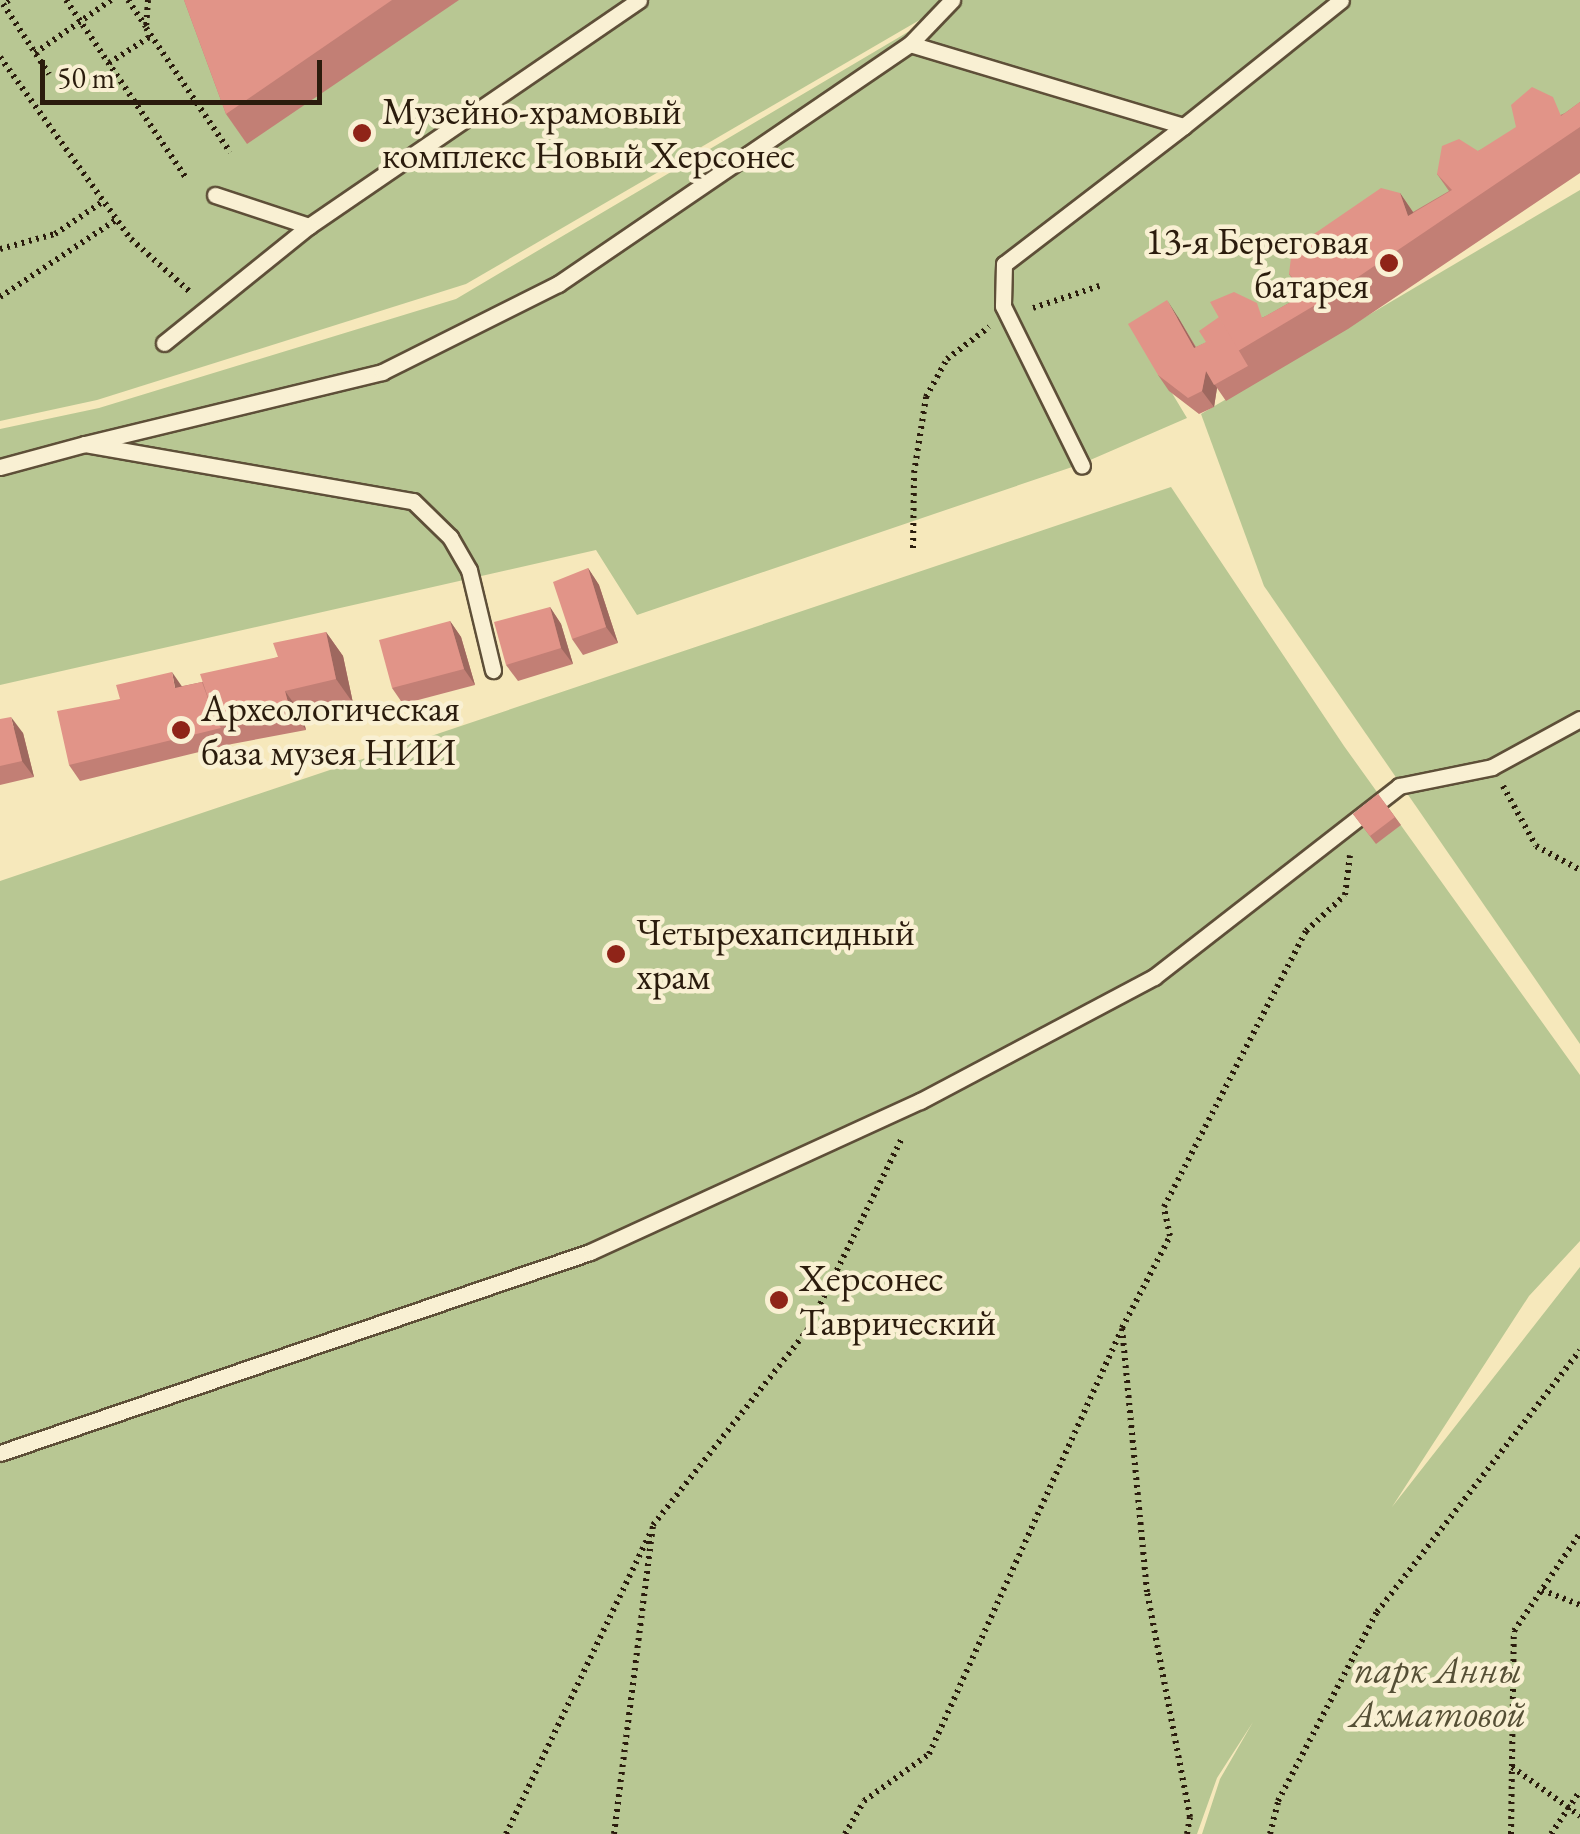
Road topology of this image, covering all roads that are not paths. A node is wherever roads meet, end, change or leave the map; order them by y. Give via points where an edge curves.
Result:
1 (639, 0) edge
2 (952, 0) edge
3 (1341, 0) edge
4 (910, 44) junction
5 (1184, 126) junction
6 (214, 195) dead end
7 (309, 226) junction
8 (164, 342) dead end
9 (85, 444) junction
10 (1082, 466) dead end
11 (0, 467) edge
12 (493, 670) dead end
13 (1580, 719) edge
14 (0, 1452) edge

1 - 7 lane
2 - 4 lane
3 - 5 lane
4 - 5 lane
4 - 9 lane via 558,284 382,372
5 - 10 lane via 1004,264 1003,306
6 - 7 lane
7 - 8 lane
9 - 11 lane
9 - 12 lane via 412,502 450,536 468,570
13 - 14 lane via 1492,767 1399,786 1154,977 920,1101 590,1252

